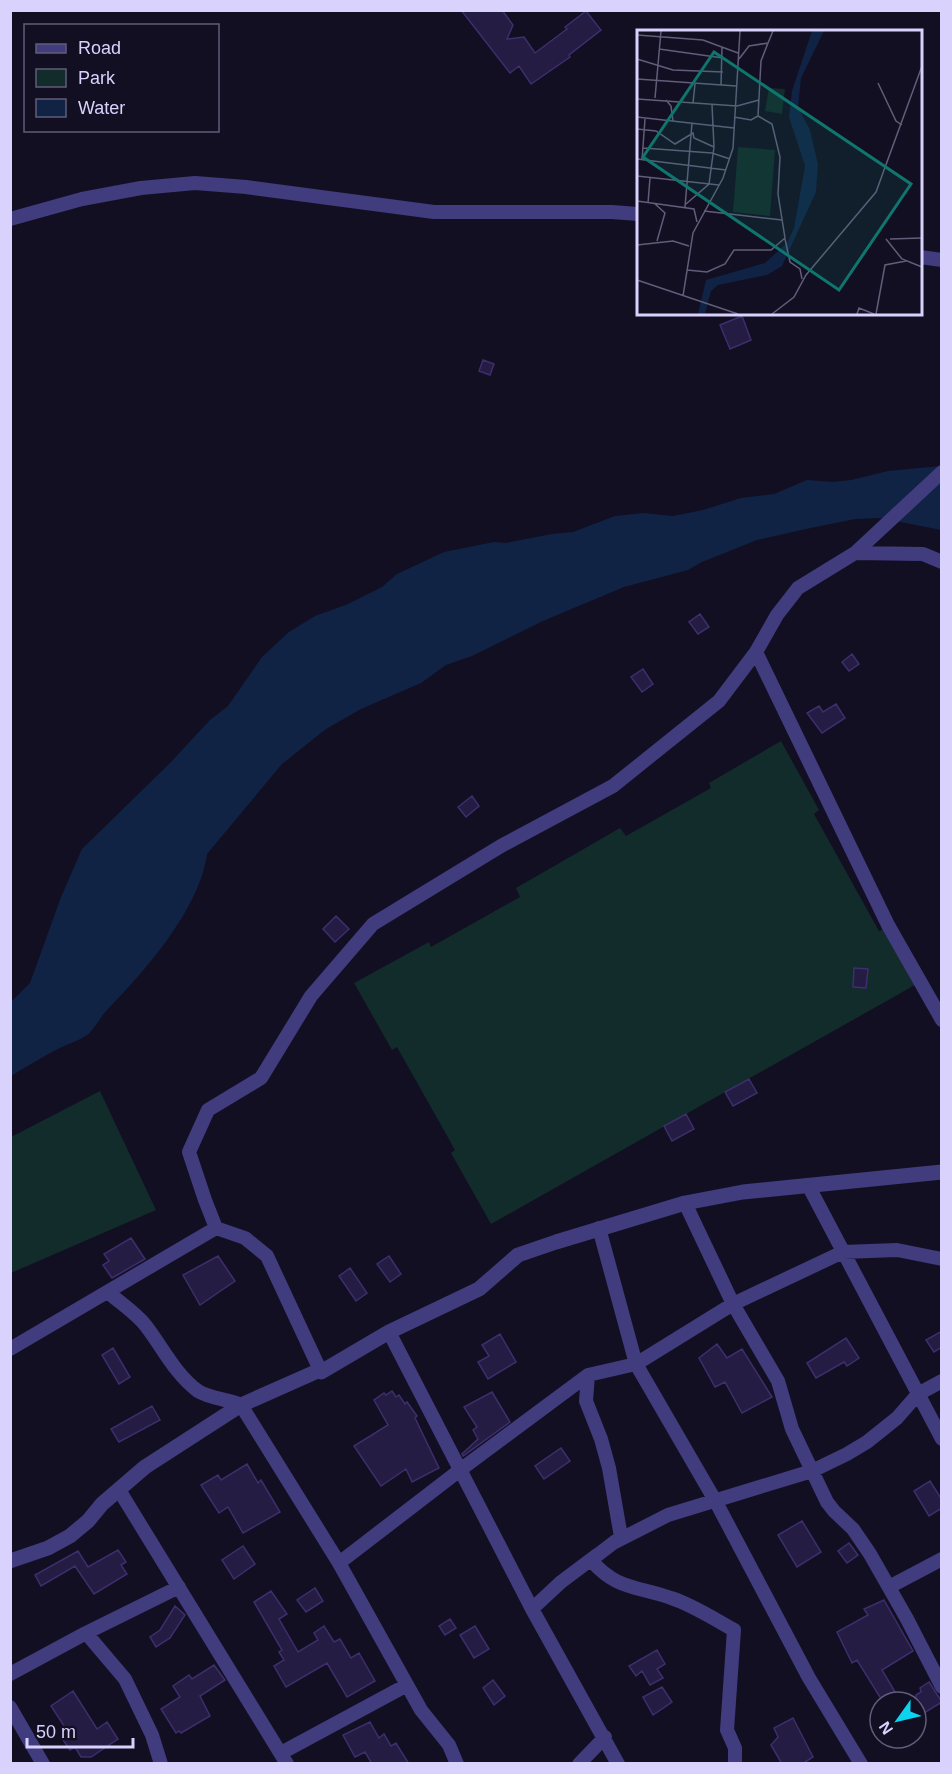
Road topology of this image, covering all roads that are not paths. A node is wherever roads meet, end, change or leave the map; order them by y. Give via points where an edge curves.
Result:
1 (637, 214) edge
2 (10, 219) edge
3 (922, 257) edge
4 (942, 260) edge
5 (942, 472) edge
6 (855, 553) junction
7 (942, 562) edge
8 (756, 652) junction
9 (942, 1020) edge
10 (942, 1172) edge
11 (807, 1185) junction
12 (685, 1203) junction
13 (216, 1228) junction
14 (599, 1228) junction
15 (843, 1252) junction
16 (942, 1259) edge
17 (108, 1292) junction
18 (733, 1304) junction
19 (389, 1332) junction
20 (10, 1349) edge
21 (636, 1364) junction
22 (321, 1372) junction
23 (588, 1375) junction
24 (942, 1381) edge
25 (918, 1394) junction
26 (242, 1405) junction
27 (942, 1439) edge
28 (460, 1470) junction
29 (812, 1471) junction
30 (119, 1490) junction
31 (716, 1502) junction
32 (621, 1537) junction
33 (942, 1558) edge
34 (10, 1561) edge
35 (339, 1563) junction
36 (179, 1587) junction
37 (889, 1587) junction
38 (532, 1609) junction
39 (86, 1633) junction
40 (10, 1674) edge
41 (407, 1685) junction
42 (942, 1687) edge
43 (10, 1707) edge
44 (604, 1737) junction
45 (284, 1758) edge
46 (43, 1764) edge
47 (161, 1764) edge
48 (457, 1764) edge
49 (579, 1764) edge
50 (618, 1764) edge
51 (735, 1764) edge
52 (861, 1764) edge

1 - 2 street via 434,212 195,183 82,199
3 - 4 street
5 - 6 street
6 - 7 street via 923,554
6 - 8 street via 798,588
8 - 9 street via 888,925
8 - 13 street via 719,701 613,786 501,846 373,924 311,996 261,1078 208,1110 189,1152
10 - 11 street
11 - 12 street
11 - 15 street
12 - 14 street
12 - 18 street
13 - 17 street
13 - 22 street via 245,1238 267,1256
14 - 19 street via 518,1255 479,1288
14 - 21 street
15 - 16 street via 897,1250
15 - 18 street
15 - 25 street
17 - 20 street
17 - 26 street via 145,1324 176,1369 199,1391
18 - 21 street
18 - 29 street via 777,1381 792,1429
19 - 22 street
19 - 28 street
21 - 23 street
21 - 31 street
22 - 26 street
23 - 28 street
23 - 32 street via 586,1401 609,1468
24 - 25 street
25 - 27 street
25 - 29 street via 897,1418 867,1442
26 - 30 street via 145,1467
26 - 35 street
28 - 35 street
28 - 38 street
29 - 31 street
29 - 37 street via 827,1502 856,1533
30 - 34 street via 69,1536
30 - 36 street
31 - 32 street via 668,1515
31 - 52 street via 809,1678
32 - 38 street
32 - 51 street via 591,1560 598,1569 620,1584 672,1598 734,1630 727,1730 735,1748
33 - 37 street
35 - 41 street
36 - 39 street
36 - 45 street
37 - 42 street
38 - 44 street
39 - 40 street
39 - 47 street via 125,1679 152,1735
41 - 45 street
41 - 48 street via 449,1745
43 - 46 street
44 - 49 street
44 - 50 street

